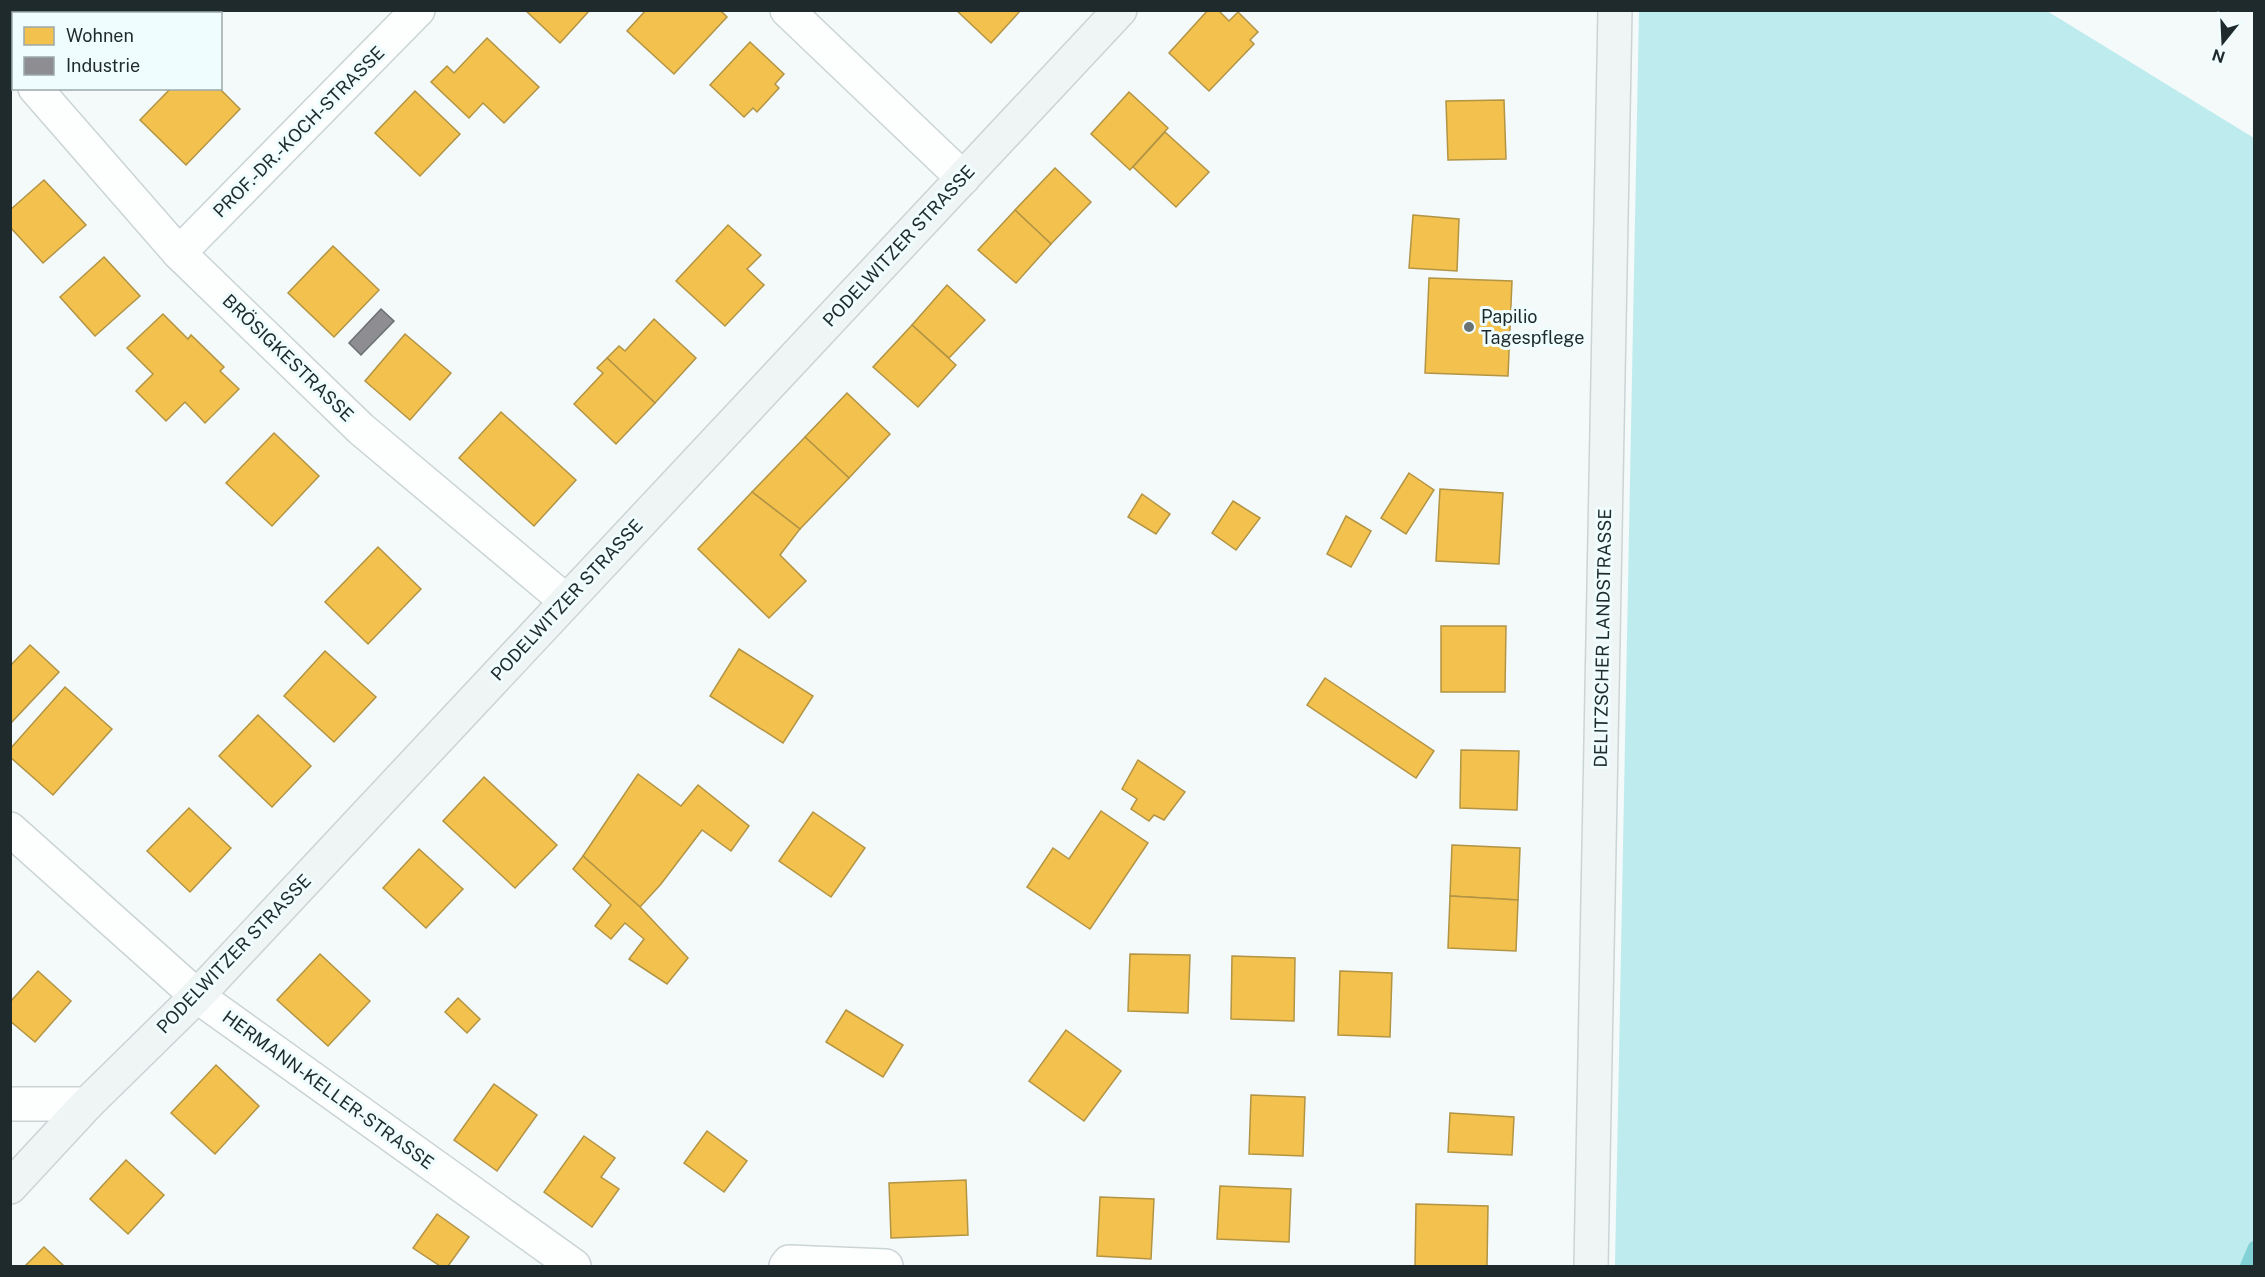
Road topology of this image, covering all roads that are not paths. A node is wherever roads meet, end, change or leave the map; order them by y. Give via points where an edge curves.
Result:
1 (418, 10) edge
2 (788, 10) edge
3 (1120, 10) edge
4 (1615, 10) edge
5 (37, 90) edge
6 (963, 178) junction
7 (179, 253) junction
8 (566, 601) junction
9 (10, 829) edge
10 (197, 996) junction
11 (10, 1104) edge
12 (87, 1104) junction
13 (10, 1187) edge
14 (574, 1266) edge
15 (786, 1266) edge
16 (886, 1266) edge
17 (1591, 1266) edge

1 - 7 street, PROF.-DR.-KOCH-STRASSE
2 - 6 street
3 - 6 street, PODELWITZER STRASSE
4 - 17 street, DELITZSCHER LANDSTRASSE
5 - 7 street, BRÖSIGKESTRASSE
6 - 8 street, PODELWITZER STRASSE
7 - 8 street, BRÖSIGKESTRASSE via 362,429
8 - 10 street, PODELWITZER STRASSE
9 - 10 street, HERMANN-KELLER-STRASSE
10 - 12 street, PODELWITZER STRASSE
10 - 14 street, HERMANN-KELLER-STRASSE
11 - 12 street
12 - 13 street, PODELWITZER STRASSE
15 - 16 street via 789,1262

